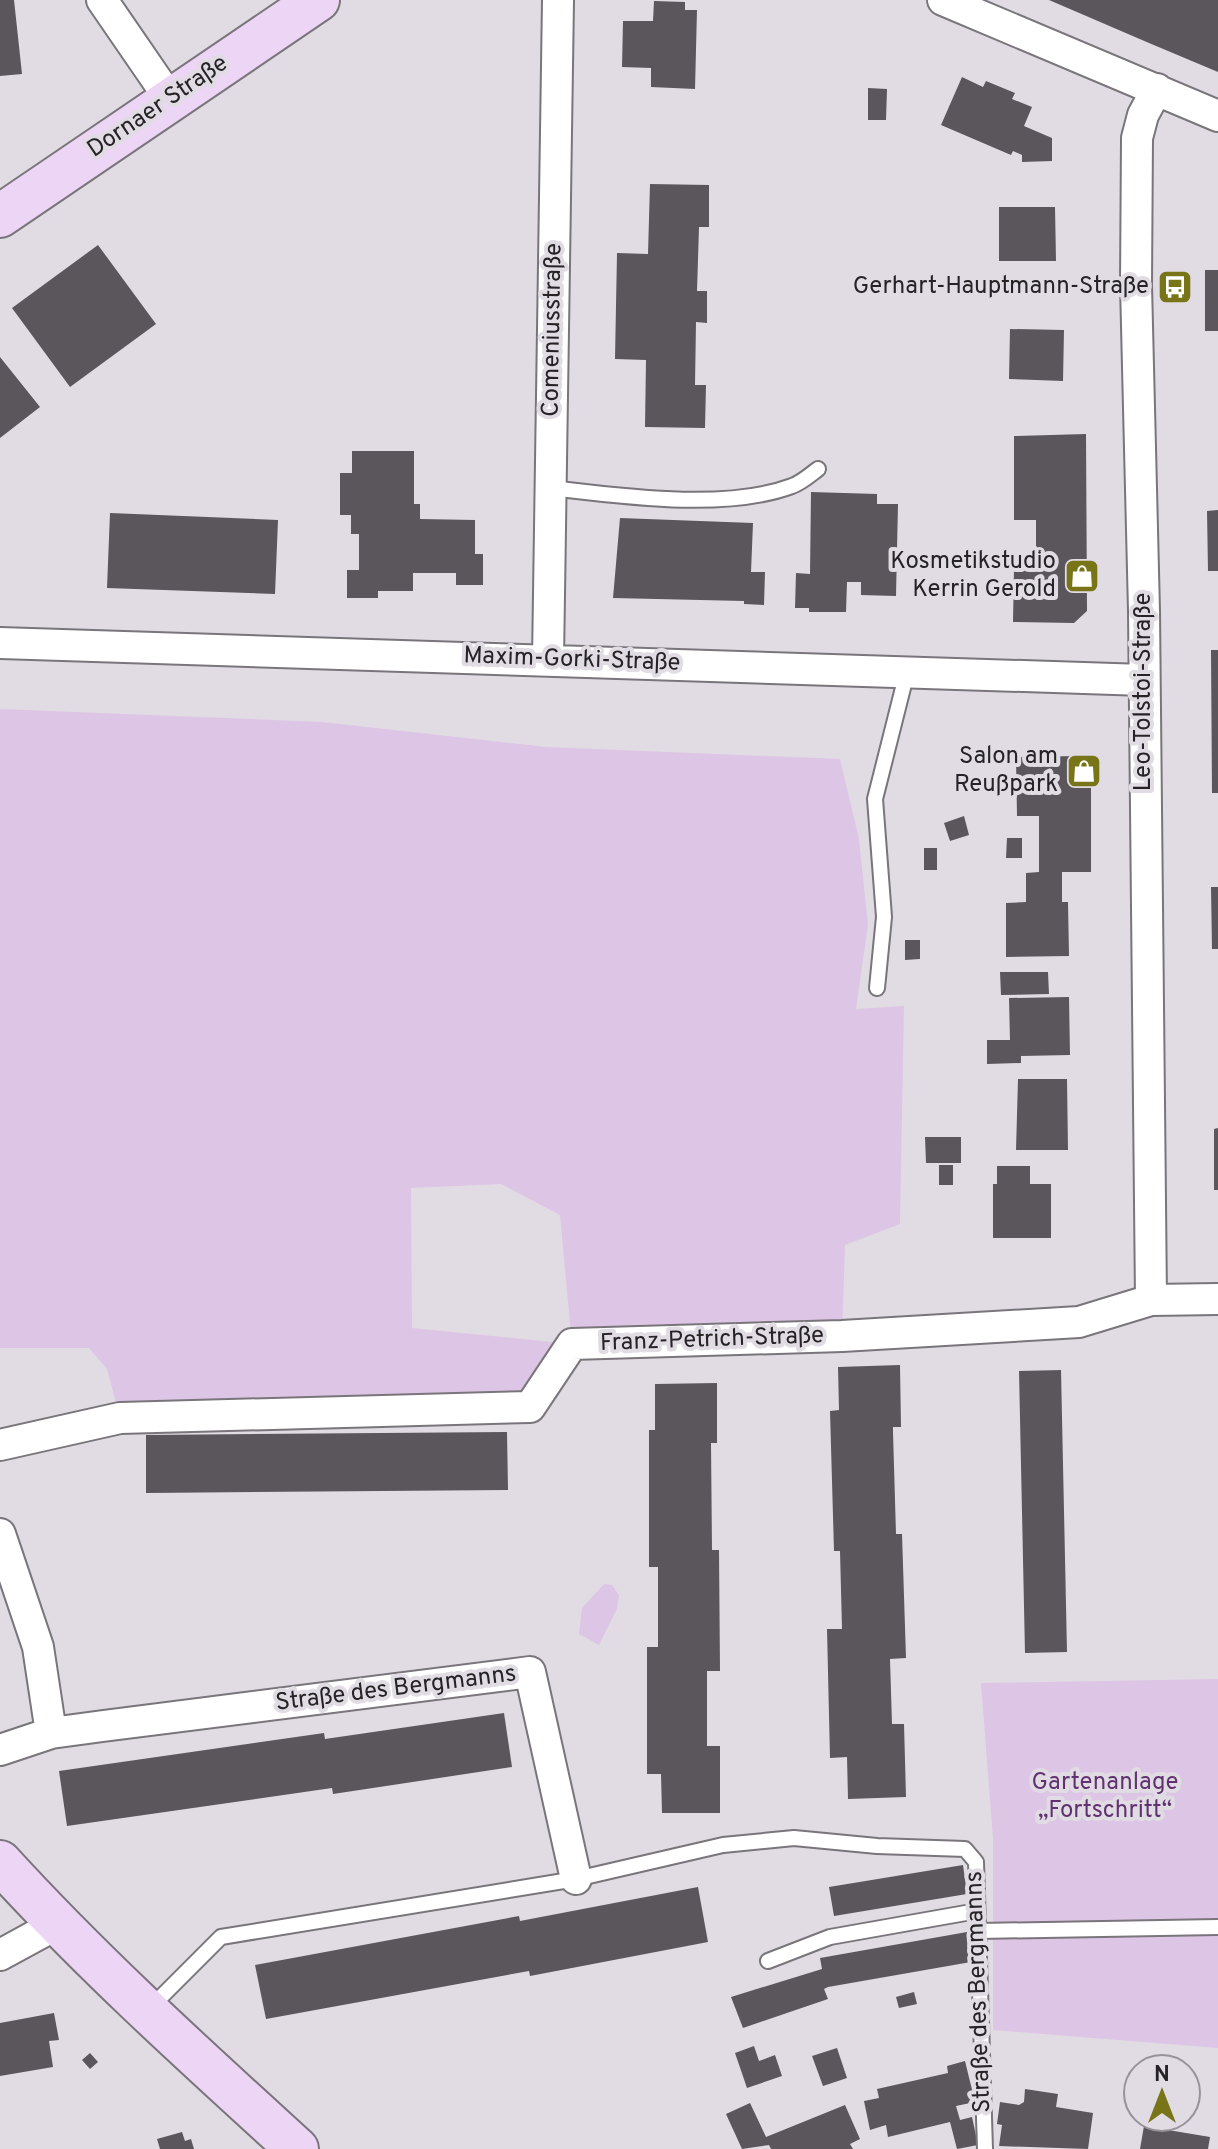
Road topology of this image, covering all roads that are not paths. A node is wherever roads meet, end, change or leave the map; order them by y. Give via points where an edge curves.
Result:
1 (102, 0) edge
2 (318, 0) edge
3 (943, 0) edge
4 (558, 4) edge
5 (1157, 89) junction
6 (170, 99) junction
7 (1218, 116) edge
8 (0, 216) edge
9 (818, 469) dead end
10 (551, 488) junction
11 (0, 643) edge
12 (548, 660) junction
13 (907, 672) junction
14 (1144, 680) junction
15 (877, 988) dead end
16 (1218, 1299) edge
17 (1151, 1300) junction
18 (0, 1445) edge
19 (0, 1534) edge
20 (51, 1733) junction
21 (0, 1750) edge
22 (0, 1862) edge
23 (576, 1879) junction
24 (977, 1911) junction
25 (57, 1924) junction
26 (1218, 1927) edge
27 (979, 1931) junction
28 (0, 1955) edge
29 (768, 1961) dead end
30 (147, 2011) junction
31 (297, 2149) edge
32 (985, 2149) edge

1 - 6 street
2 - 6 main road, Dornaer Straße
3 - 5 street
4 - 10 street, Comeniusstraße
5 - 7 street
5 - 14 street, Leo-Tolstoi-Straße via 1137,138
6 - 8 main road, Dornaer Straße
9 - 10 lane via 794,486 742,496 682,498
10 - 12 street, Comeniusstraße
11 - 12 street, Maxim-Gorki-Straße
12 - 13 street, Maxim-Gorki-Straße
13 - 14 street, Maxim-Gorki-Straße
13 - 15 lane via 875,799 884,917
14 - 17 street, Leo-Tolstoi-Straße
16 - 17 street, Franz-Petrich-Straße
17 - 18 street, Franz-Petrich-Straße via 1079,1322 572,1344 530,1407 120,1418
19 - 20 street via 38,1647
20 - 21 street, Straße des Bergmanns
20 - 23 street, Straße des Bergmanns via 530,1672
22 - 25 main road
23 - 24 lane, Straße des Bergmanns via 723,1845 794,1838 965,1849 976,1862
23 - 30 lane, Straße des Bergmanns via 221,1937
24 - 27 lane, Straße des Bergmanns
24 - 29 lane via 830,1937
25 - 28 street
25 - 30 main road
26 - 27 lane
27 - 32 lane, Straße des Bergmanns
30 - 31 main road

